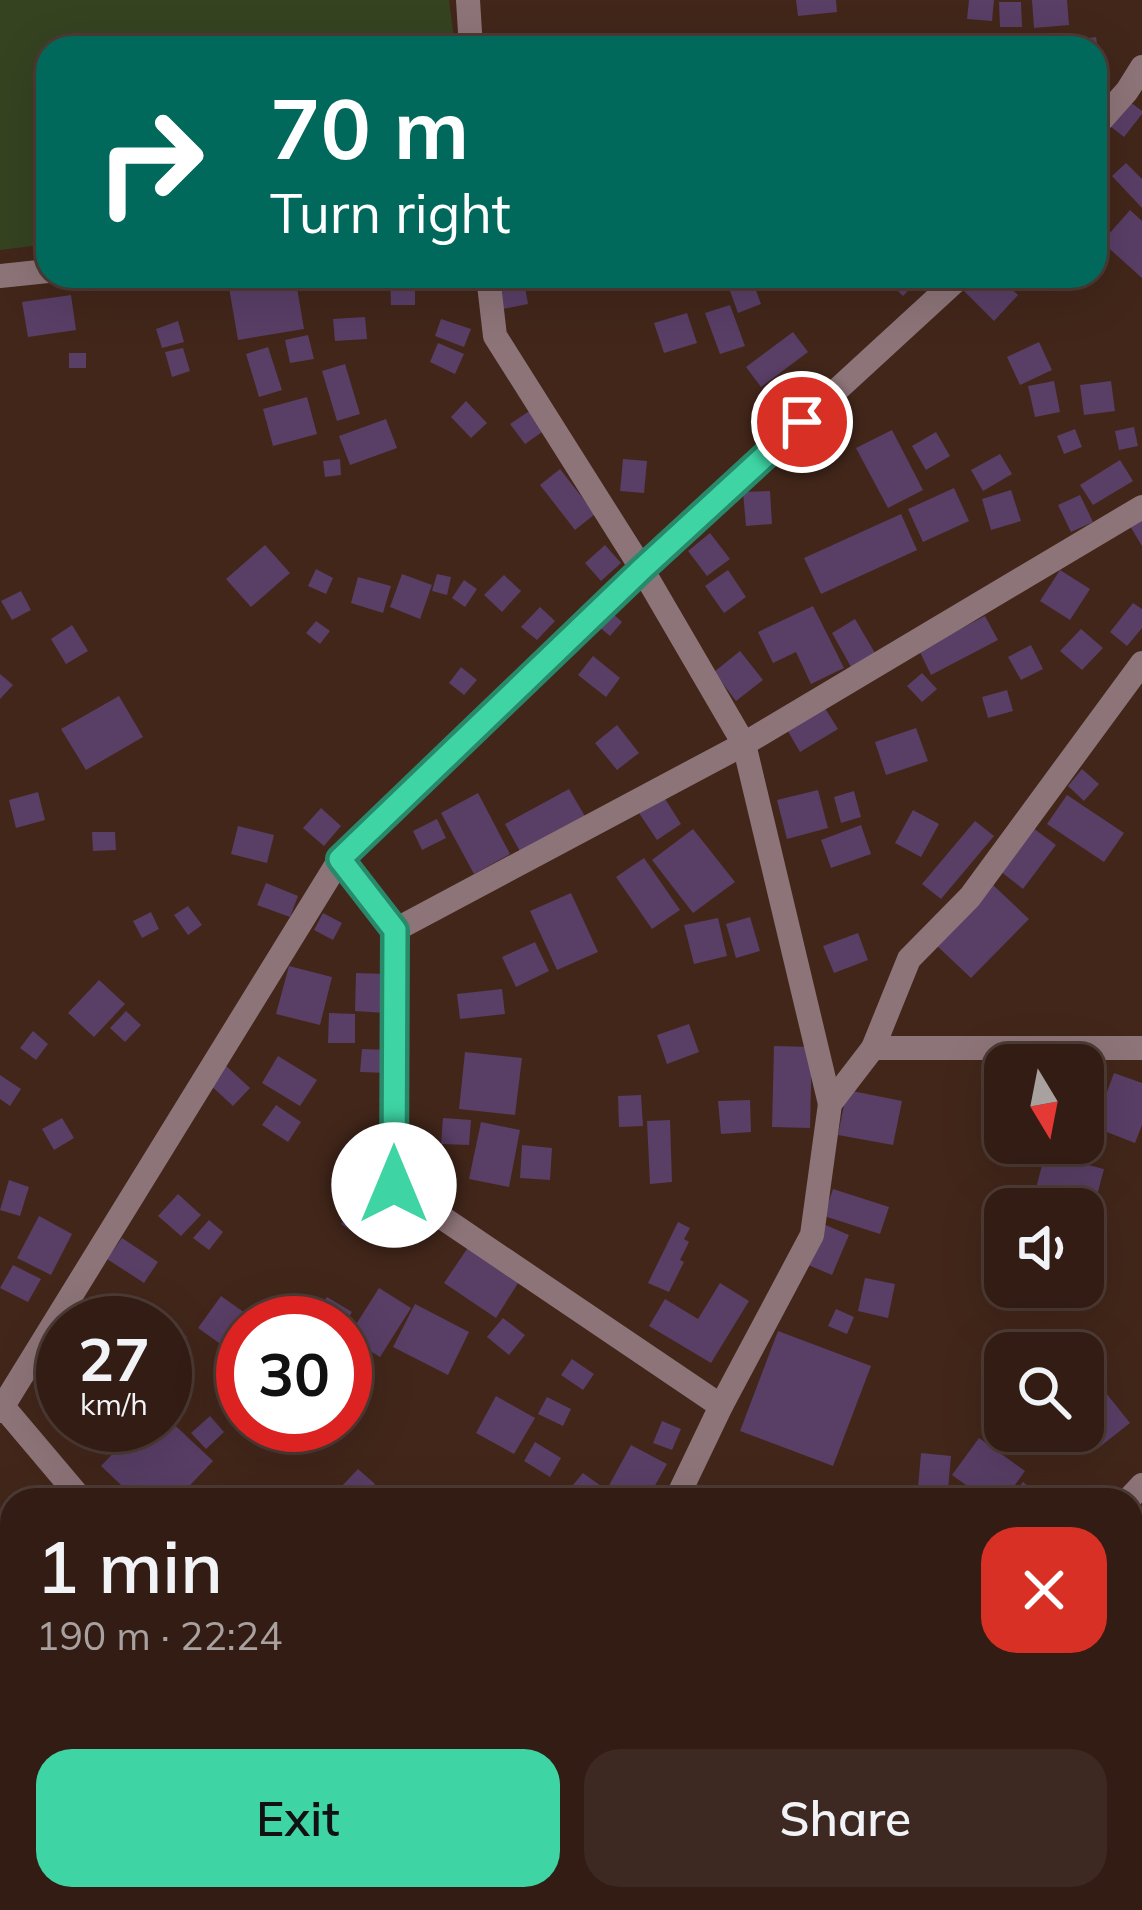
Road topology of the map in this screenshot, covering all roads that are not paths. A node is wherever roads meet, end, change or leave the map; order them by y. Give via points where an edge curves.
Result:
1 (468, 0) edge
2 (470, 36) edge
3 (1142, 68) edge
4 (1107, 114) edge
5 (36, 272) edge
6 (0, 276) edge
7 (489, 288) edge
8 (948, 288) edge
9 (1142, 507) edge
10 (642, 569) junction
11 (1137, 678) edge
12 (744, 744) junction
13 (340, 859) junction
14 (395, 930) junction
15 (872, 1048) junction
16 (1142, 1048) edge
17 (830, 1104) junction
18 (1, 1406) edge
19 (721, 1406) junction
20 (72, 1488) edge
21 (682, 1488) edge

1 - 2 street
3 - 4 street
5 - 6 street
7 - 10 street via 495,336
8 - 10 street
9 - 12 street
10 - 12 street
10 - 13 street
11 - 15 street via 970,897 909,959
12 - 14 street
12 - 17 street
13 - 14 street
13 - 18 street
14 - 19 street via 394,1185
15 - 16 street
15 - 17 street
17 - 19 street via 812,1235
18 - 20 street
19 - 21 street

